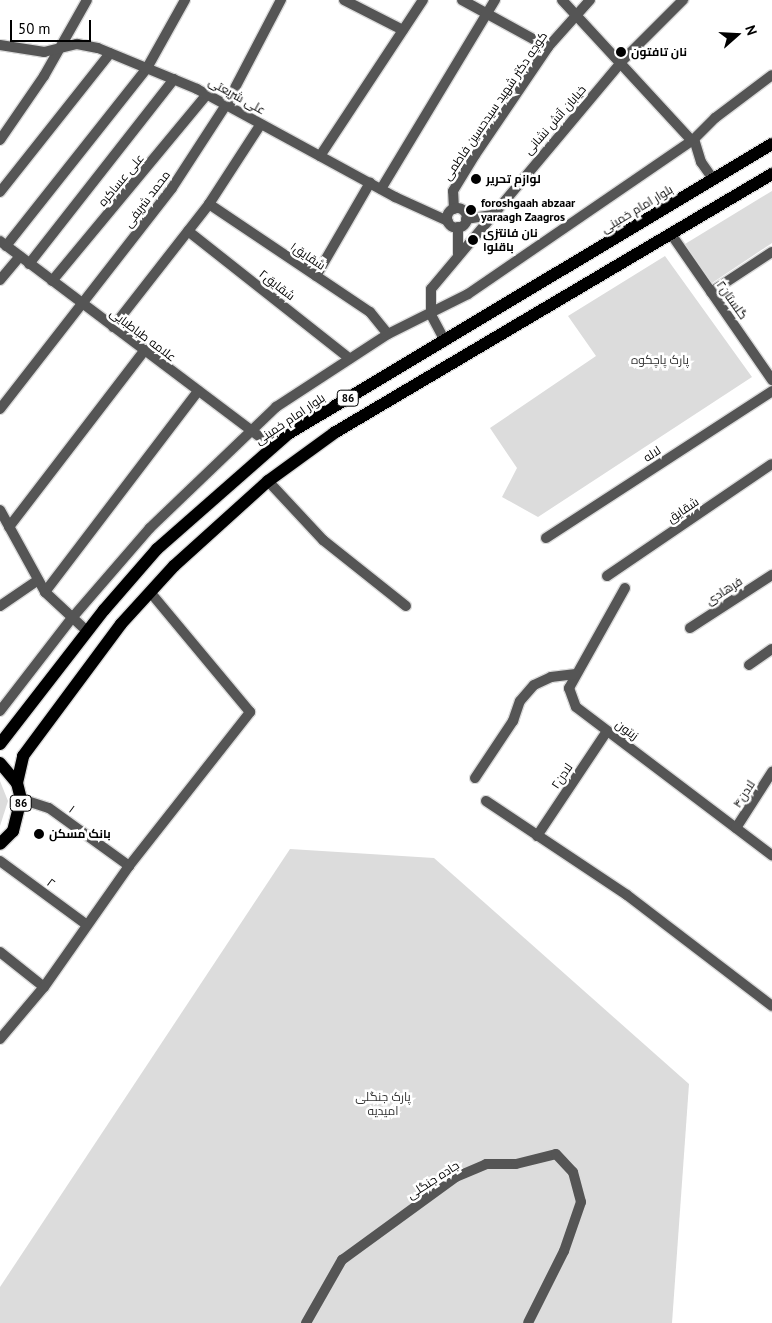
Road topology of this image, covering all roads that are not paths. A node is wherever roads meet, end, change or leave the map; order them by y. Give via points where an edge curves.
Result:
1 (87, 0) edge
2 (185, 0) edge
3 (281, 0) edge
4 (344, 0) edge
5 (423, 0) edge
6 (462, 0) edge
7 (495, 0) edge
8 (562, 0) edge
9 (590, 0) edge
10 (683, 0) edge
11 (487, 14) junction
12 (576, 17) junction
13 (403, 30) junction
14 (0, 45) edge
15 (548, 47) junction
16 (60, 48) junction
17 (110, 53) junction
18 (619, 65) junction
19 (147, 68) junction
20 (772, 75) edge
21 (174, 79) junction
22 (207, 94) junction
23 (226, 105) junction
24 (262, 124) junction
25 (0, 140) edge
26 (693, 140) junction
27 (772, 144) edge
28 (320, 156) junction
29 (772, 174) edge
30 (713, 179) junction
31 (370, 183) junction
32 (381, 189) junction
33 (0, 192) edge
34 (209, 204) junction
35 (454, 209) junction
36 (491, 215) junction
37 (466, 219) junction
38 (448, 221) junction
39 (458, 227) junction
40 (188, 230) junction
41 (671, 234) junction
42 (3, 244) edge
43 (772, 252) edge
44 (458, 254) junction
45 (20, 256) junction
46 (29, 264) junction
47 (316, 276) junction
48 (0, 280) edge
49 (52, 281) junction
50 (711, 292) junction
51 (82, 304) junction
52 (431, 315) junction
53 (113, 327) junction
54 (388, 334) junction
55 (444, 341) junction
56 (144, 351) junction
57 (350, 359) junction
58 (456, 360) junction
59 (772, 380) edge
60 (198, 391) junction
61 (772, 391) edge
62 (0, 409) edge
63 (251, 430) junction
64 (272, 446) junction
65 (772, 464) edge
66 (268, 481) junction
67 (0, 510) edge
68 (9, 527) junction
69 (546, 538) dead end
70 (772, 575) edge
71 (607, 576) dead end
72 (38, 580) junction
73 (625, 588) dead end
74 (44, 592) junction
75 (150, 592) junction
76 (0, 606) edge
77 (406, 606) dead end
78 (72, 618) junction
79 (690, 628) dead end
80 (87, 631) junction
81 (772, 649) edge
82 (749, 665) dead end
83 (576, 674) junction
84 (0, 711) edge
85 (22, 718) junction
86 (607, 731) junction
87 (40, 732) junction
88 (0, 744) edge
89 (0, 763) edge
90 (772, 772) edge
91 (475, 778) dead end
92 (17, 783) junction
93 (21, 799) junction
94 (486, 801) dead end
95 (736, 828) junction
96 (538, 836) junction
97 (0, 844) edge
98 (772, 856) edge
99 (0, 861) edge
100 (129, 866) junction
101 (86, 926) junction
102 (0, 952) edge
103 (44, 987) junction
104 (772, 1006) edge
105 (0, 1039) edge
106 (306, 1323) edge
107 (528, 1323) edge

1 - 16 street
2 - 19 street
3 - 23 street, محمد شریفی
4 - 13 street
5 - 13 street
6 - 11 street
7 - 11 street
8 - 12 street
9 - 12 street, کوچه دکتر شهید سیدحسین فاطمی
10 - 18 street, خیابان آتش نشانی
11 - 15 street
11 - 32 street
12 - 15 street, کوچه دکتر شهید سیدحسین فاطمی
12 - 18 street
13 - 28 street
14 - 16 street, علی شریعتی via 44,52
15 - 35 street, کوچه دکتر شهید سیدحسین فاطمی via 452,191
16 - 17 street, علی شریعتی via 87,45
16 - 25 street
17 - 19 street, علی شریعتی
17 - 33 street
18 - 26 street
18 - 36 street, خیابان آتش نشانی
19 - 21 street, علی شریعتی
19 - 42 street
20 - 26 street via 715,118
21 - 22 street, علی شریعتی
21 - 46 street
22 - 23 street, علی شریعتی
22 - 49 street, علی عساکره
23 - 24 street, علی شریعتی
23 - 51 street, محمد شریفی via 172,188
24 - 28 street, علی شریعتی
24 - 34 street
26 - 30 street via 701,162
26 - 52 street via 468,294
27 - 30 main road, بلوار امام خمینی / 86
28 - 31 street, علی شریعتی
29 - 41 main road, 86
30 - 55 main road, بلوار امام خمینی / 86
31 - 32 street, علی شریعتی
31 - 47 street
32 - 38 street, علی شریعتی
34 - 40 street
34 - 47 street, شقایق۱
35 - 37 street via 463,210
35 - 38 street
36 - 37 street
36 - 44 street, خیابان آتش نشانی
37 - 39 street
38 - 39 street, علی شریعتی
39 - 44 street
40 - 53 street
40 - 57 street, شقایق۲
41 - 50 street, گلستان۲
41 - 58 main road, 86
42 - 45 street, علامه طباطبایی
43 - 50 street
44 - 52 street, خیابان آتش نشانی via 431,289
45 - 46 street, علامه طباطبایی
45 - 48 street
46 - 49 street, علامه طباطبایی
47 - 54 street, شقایق۱ via 370,312
49 - 51 street, علامه طباطبایی
50 - 59 street, گلستان۲
51 - 53 street, علامه طباطبایی
51 - 62 street, محمد شریفی
52 - 54 street
52 - 55 street, خیابان آتش نشانی
53 - 56 street, علامه طباطبایی
54 - 57 street
55 - 58 main road
55 - 64 main road, بلوار امام خمینی / 86
56 - 60 street, علامه طباطبایی
56 - 68 street
57 - 63 street via 276,407
58 - 66 main road, 86 via 334,433
60 - 63 street, علامه طباطبایی
60 - 74 street
61 - 69 street, لاله
63 - 64 street, علامه طباطبایی
63 - 78 street via 150,528
64 - 80 main road, بلوار امام خمینی / 86 via 156,549
65 - 71 street, شقایق
66 - 75 main road, 86
66 - 77 street via 323,540
67 - 68 street
68 - 72 street
70 - 79 street, فرهادی
72 - 74 street
72 - 76 street
73 - 83 street, زیتون
74 - 78 street
75 - 87 main road, 86
75 - 100 street via 250,712
78 - 80 street
78 - 84 street
80 - 85 main road, بلوار امام خمینی / 86
81 - 82 street
83 - 86 street, زیتون via 569,688 576,707
83 - 91 street via 551,677 534,685 520,701 513,721
85 - 87 main road via 26,730
85 - 88 main road, بلوار امام خمینی / 86
86 - 95 street, زیتون
86 - 96 street, لادن۲
87 - 92 main road, 86 via 22,756
89 - 92 main road, 86
90 - 95 street, لادن۴
92 - 93 main road, 86
93 - 97 main road, 86 via 13,831
93 - 100 street, ۱ via 49,808
94 - 96 street
95 - 98 street, زیتون
96 - 104 street via 627,895
99 - 101 street, ۲
100 - 101 street
101 - 103 street
102 - 103 street
103 - 105 street
106 - 107 street, جاده جنگلی via 342,1260 456,1177 486,1164 516,1164 556,1154 573,1172 581,1202 564,1251

